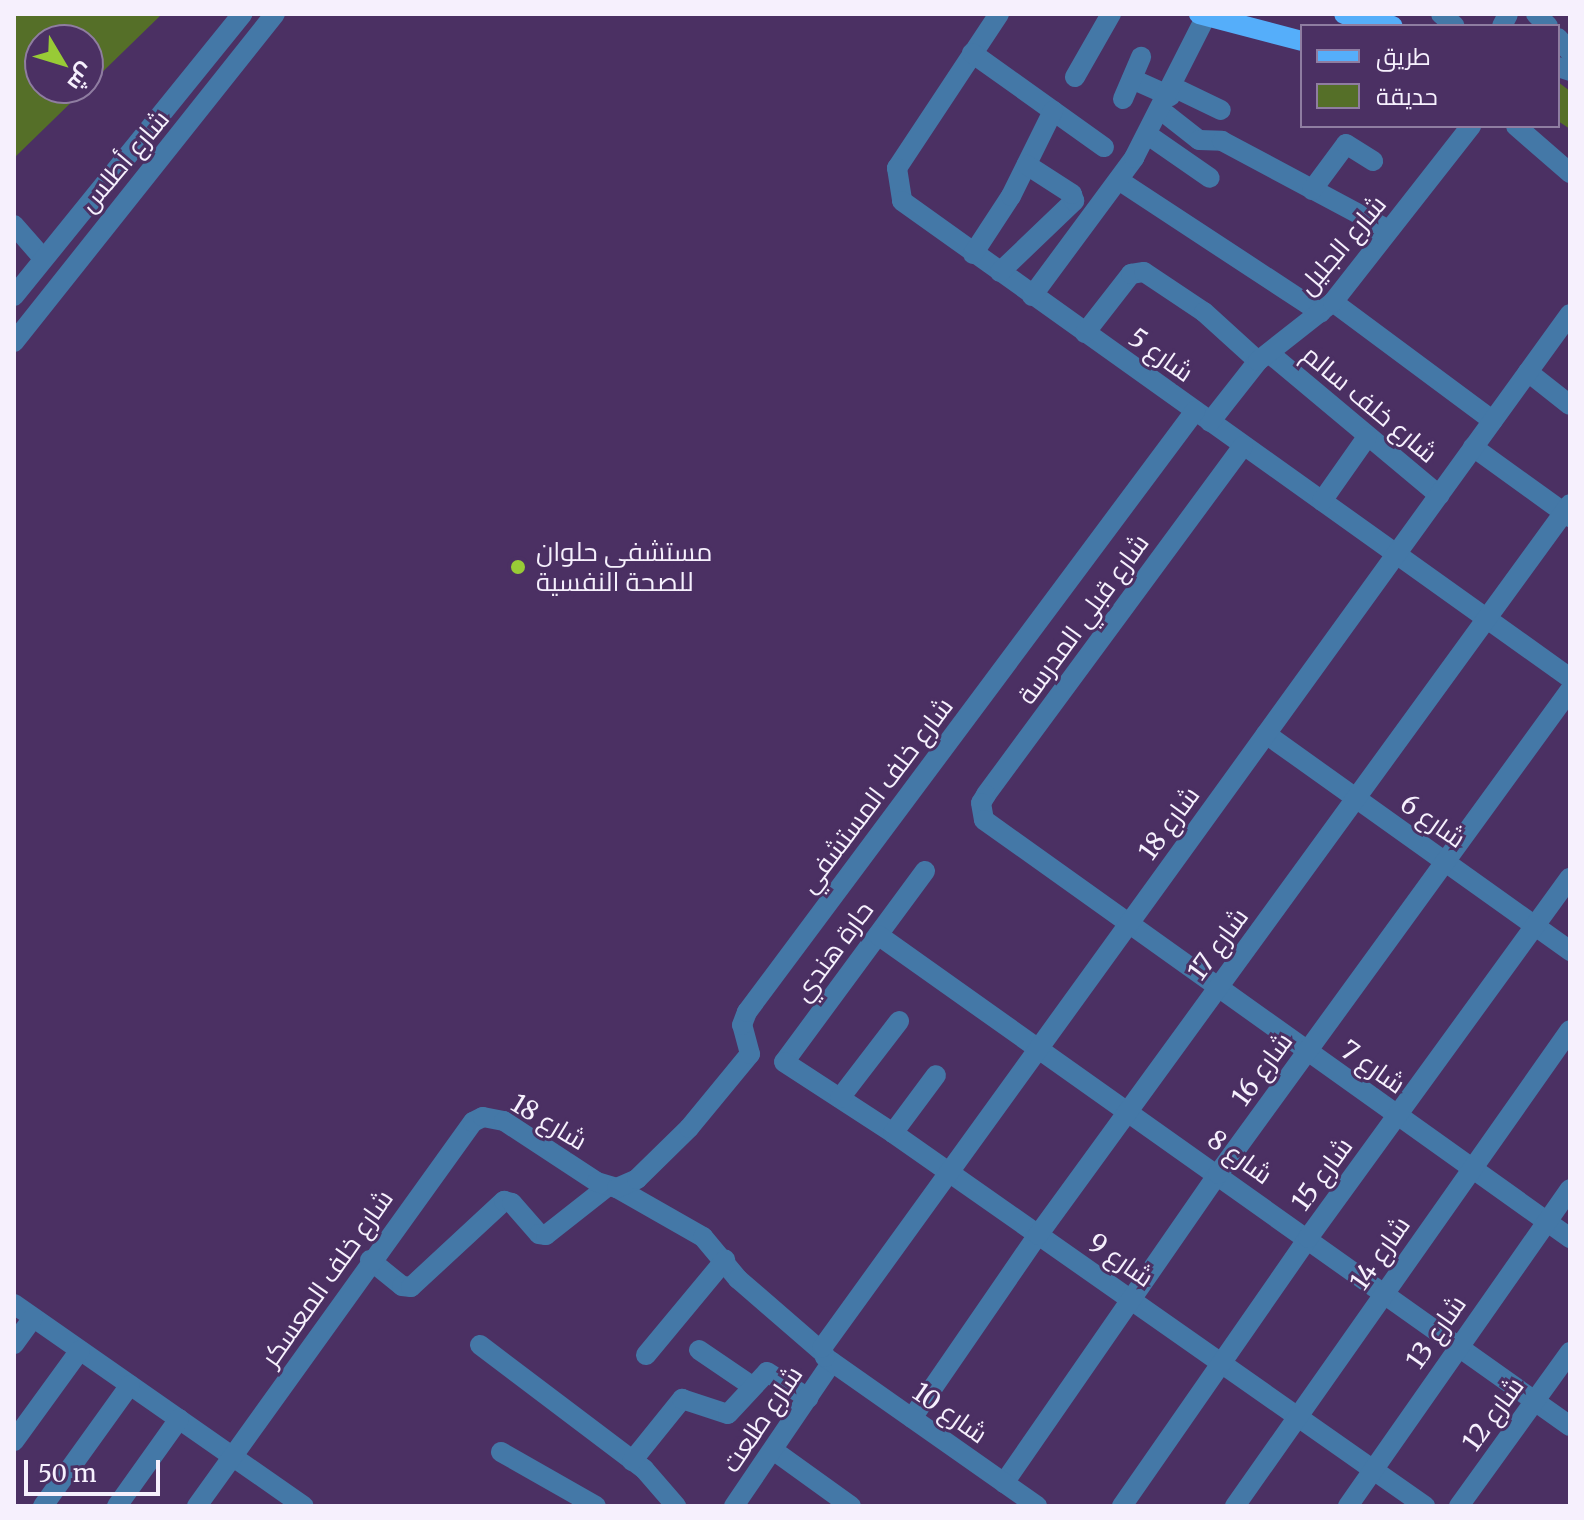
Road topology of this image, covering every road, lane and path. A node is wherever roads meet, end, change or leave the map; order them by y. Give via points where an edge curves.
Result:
1 (242, 14) edge
2 (275, 14) edge
3 (999, 14) edge
4 (1111, 14) edge
5 (1203, 15) edge
6 (1356, 15) edge
7 (1386, 24) edge
8 (1300, 40) edge
9 (972, 53) junction
10 (1141, 57) dead end
11 (1075, 77) dead end
12 (1132, 79) junction
13 (1168, 98) junction
14 (1123, 99) dead end
15 (1221, 110) dead end
16 (1053, 111) junction
17 (1469, 128) edge
18 (1518, 128) edge
19 (1148, 135) junction
20 (1104, 147) dead end
21 (1373, 161) dead end
22 (1027, 165) junction
23 (1570, 173) edge
24 (1210, 178) dead end
25 (1120, 181) junction
26 (1312, 190) junction
27 (14, 225) edge
28 (1389, 230) junction
29 (973, 254) junction
30 (42, 257) junction
31 (1000, 272) junction
32 (14, 296) edge
33 (1032, 296) junction
34 (1327, 307) junction
35 (1570, 314) edge
36 (1085, 333) junction
37 (14, 342) edge
38 (1264, 357) junction
39 (1528, 372) junction
40 (1570, 405) edge
41 (1202, 416) junction
42 (1493, 421) junction
43 (1367, 437) junction
44 (1243, 446) junction
45 (1473, 447) junction
46 (1439, 495) junction
47 (1322, 501) junction
48 (1568, 511) edge
49 (1396, 554) junction
50 (1486, 618) junction
51 (1570, 678) edge
52 (1570, 690) edge
53 (1266, 734) junction
54 (1356, 798) junction
55 (990, 826) joint
56 (1445, 862) junction
57 (925, 871) dead end
58 (1570, 878) edge
59 (1129, 924) junction
60 (1535, 926) junction
61 (878, 935) junction
62 (1570, 951) edge
63 (1218, 988) junction
64 (899, 1021) dead end
65 (1570, 1030) edge
66 (1038, 1050) junction
67 (1307, 1052) junction
68 (784, 1062) joint
69 (936, 1075) dead end
70 (840, 1098) junction
71 (1129, 1110) junction
72 (1397, 1115) junction
73 (465, 1130) joint
74 (893, 1133) junction
75 (1471, 1167) junction
76 (949, 1172) junction
77 (1218, 1174) junction
78 (612, 1187) junction
79 (1570, 1189) edge
80 (1547, 1221) junction
81 (1038, 1235) junction
82 (1308, 1238) junction
83 (1570, 1238) edge
84 (370, 1260) junction
85 (725, 1260) junction
86 (1384, 1293) junction
87 (1132, 1300) junction
88 (14, 1304) edge
89 (33, 1318) junction
90 (14, 1344) edge
91 (480, 1345) dead end
92 (1457, 1346) junction
93 (80, 1350) junction
94 (699, 1350) dead end
95 (1570, 1352) edge
96 (646, 1355) dead end
97 (827, 1357) junction
98 (1222, 1363) junction
99 (130, 1385) junction
100 (752, 1386) junction
101 (808, 1398) junction
102 (1535, 1401) junction
103 (1298, 1416) junction
104 (912, 1418) junction
105 (179, 1419) junction
106 (1570, 1426) edge
107 (14, 1441) edge
108 (773, 1450) junction
109 (501, 1452) dead end
110 (233, 1457) junction
111 (632, 1461) junction
112 (1374, 1470) junction
113 (1004, 1483) junction
114 (278, 1499) edge
115 (43, 1506) edge
116 (117, 1506) edge
117 (197, 1506) edge
118 (304, 1506) edge
119 (596, 1506) edge
120 (676, 1506) edge
121 (734, 1506) edge
122 (851, 1506) edge
123 (1037, 1506) edge
124 (1122, 1506) edge
125 (1235, 1506) edge
126 (1348, 1506) edge
127 (1425, 1506) edge
128 (1459, 1506) edge

1 - 30 street, شارع أطلس
2 - 37 street, شارع أطلس
3 - 9 street, شارع 5
4 - 11 street
5 - 8 main road
5 - 13 street
6 - 7 main road
9 - 16 street
9 - 29 street, شارع 5 via 903,157 895,179 902,201
10 - 12 street
12 - 13 street
12 - 14 street
13 - 15 street
13 - 19 street
13 - 26 street via 1199,140 1222,141
16 - 20 street
16 - 22 street
17 - 28 street, شارع الجليل
18 - 23 street
19 - 24 street
19 - 25 street
21 - 26 street via 1344,145
22 - 29 street
22 - 31 street via 1072,194 1074,201
25 - 33 street
25 - 34 street
26 - 28 street
27 - 30 street
28 - 34 street, شارع الجليل
29 - 31 street, شارع 5
30 - 32 street, شارع أطلس
31 - 33 street, شارع 5
33 - 36 street, شارع 5
34 - 38 street, شارع الجليل
34 - 42 street
35 - 39 street, شارع 18
36 - 38 street, شارع خلف سالم via 1131,274 1144,272
36 - 41 street, شارع 5
38 - 41 street, شارع الجليل
38 - 43 street, شارع خلف سالم
39 - 40 street
39 - 42 street, شارع 18
41 - 44 street, شارع 5
41 - 78 street, شارع خلف المستشفي via 747,1012 742,1025 748,1057 671,1147 637,1179
42 - 45 street, شارع 18
43 - 46 street, شارع خلف سالم
43 - 47 street
44 - 47 street, شارع 5
44 - 55 street, شارع قبلي المدرسة via 986,795 981,812
45 - 46 street, شارع 18
45 - 48 street
46 - 49 street, شارع 18
47 - 49 street, شارع 5
48 - 50 street, شارع 17
49 - 50 street, شارع 5
49 - 53 street, شارع 18
50 - 51 street, شارع 5
50 - 54 street, شارع 17
52 - 56 street, شارع 16
53 - 54 street, شارع 6
53 - 59 street, شارع 18
54 - 56 street, شارع 6
54 - 63 street, شارع 17
55 - 59 street, شارع 7
56 - 60 street, شارع 6
56 - 67 street, شارع 16
57 - 61 street, حارة هندي
58 - 60 street, شارع 15
59 - 63 street, شارع 7
59 - 66 street, شارع 18
60 - 62 street, شارع 6
60 - 72 street, شارع 15
61 - 66 street, شارع 8
61 - 68 street, حارة هندي
63 - 67 street, شارع 7
63 - 71 street, شارع 17
64 - 70 street
65 - 75 street, شارع 14
66 - 71 street, شارع 8
66 - 76 street, شارع 18
67 - 72 street, شارع 7
67 - 77 street, شارع 16
68 - 70 street, شارع 9
69 - 74 street
70 - 74 street, شارع 9
71 - 77 street, شارع 8
71 - 81 street, شارع 17
72 - 75 street, شارع 7
72 - 82 street, شارع 15
73 - 78 street, شارع 18 via 483,1117 494,1117
73 - 84 street, شارع خلف المعسكر
74 - 76 street, شارع 9
75 - 80 street, شارع 7
75 - 86 street, شارع 14
76 - 81 street, شارع 9
76 - 97 street, شارع 18
77 - 82 street, شارع 8
77 - 87 street, شارع 16
78 - 84 street, شارع خلف المستشفي via 546,1235 504,1201 411,1287 402,1286
78 - 85 street, شارع 10 via 677,1220
79 - 80 street, شارع 13
80 - 83 street, شارع 7
80 - 92 street, شارع 13
81 - 87 street, شارع 9
81 - 104 street, شارع 17
82 - 86 street, شارع 8
82 - 98 street, شارع 15
84 - 110 street, شارع خلف المعسكر
85 - 96 street
85 - 97 street, شارع 10 via 738,1279
86 - 92 street, شارع 8
86 - 103 street, شارع 14
87 - 98 street, شارع 9
87 - 113 street, شارع 16
88 - 89 street
89 - 90 street
89 - 93 street
91 - 111 street
92 - 102 street, شارع 8
92 - 112 street, شارع 13
93 - 99 street
93 - 107 street
94 - 100 street
95 - 102 street, شارع 12
97 - 101 street, شارع طلعت
97 - 104 street, شارع 10
98 - 103 street, شارع 9
98 - 124 street, شارع 15
99 - 105 street
99 - 115 street
100 - 101 street via 763,1373 772,1372
100 - 111 street via 728,1414 688,1399 677,1402
101 - 108 street, شارع طلعت
102 - 106 street, شارع 8
102 - 128 street, شارع 12
103 - 112 street, شارع 9
103 - 125 street, شارع 14
104 - 113 street, شارع 10
105 - 110 street
105 - 116 street
108 - 121 street, شارع طلعت
108 - 122 street
109 - 119 street
110 - 114 street
110 - 117 street, شارع خلف المعسكر
111 - 120 street
112 - 126 street, شارع 13
112 - 127 street, شارع 9
113 - 123 street, شارع 10
114 - 118 street

